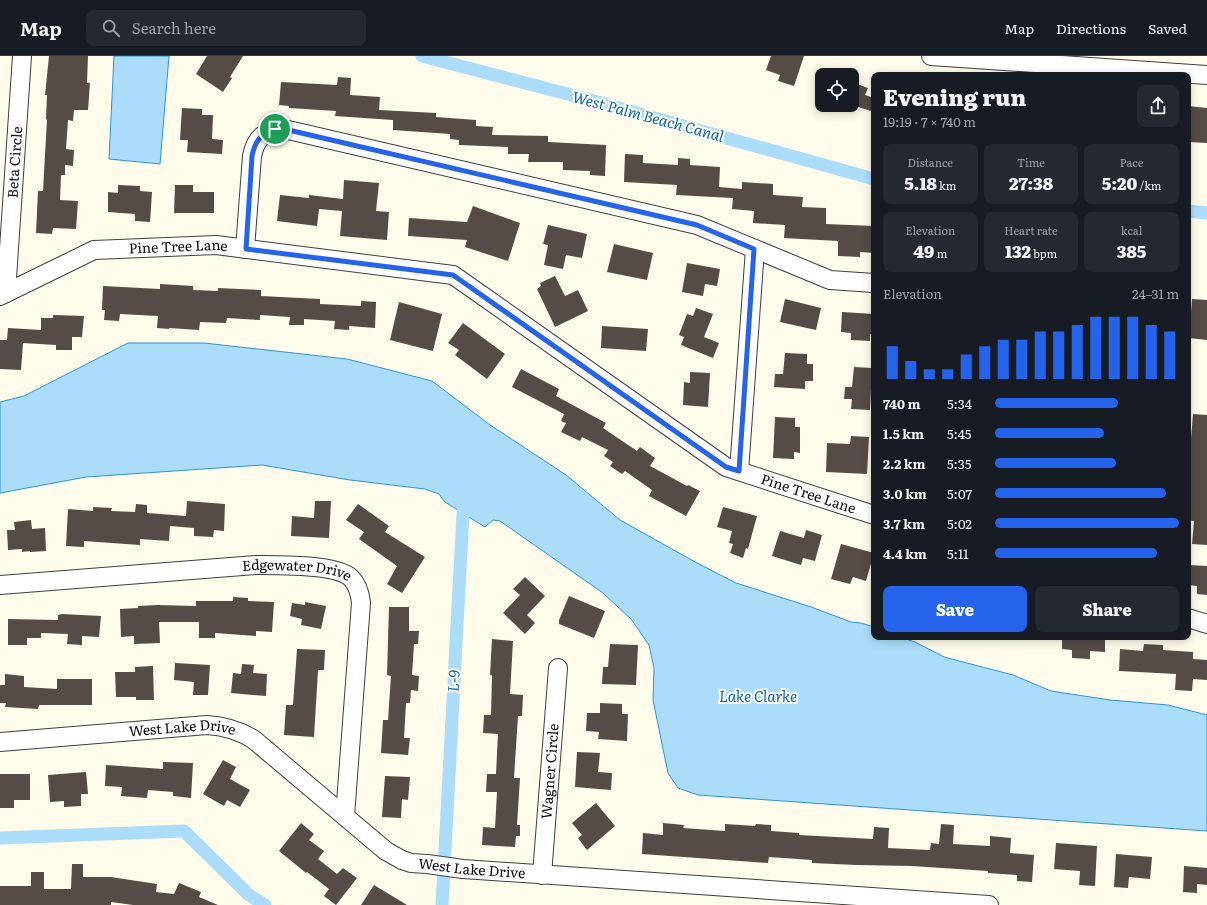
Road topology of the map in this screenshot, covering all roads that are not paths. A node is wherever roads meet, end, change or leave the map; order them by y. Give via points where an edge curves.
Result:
1 (22, 56) edge
2 (931, 56) edge
3 (1095, 66) edge
4 (1170, 72) edge
5 (1191, 74) edge
6 (1207, 75) edge
7 (246, 249) junction
8 (754, 249) junction
9 (871, 283) edge
10 (3, 295) edge
11 (739, 471) junction
12 (871, 514) edge
13 (0, 586) edge
14 (1191, 619) edge
15 (1207, 624) edge
16 (558, 668) dead end
17 (0, 742) edge
18 (345, 816) junction
19 (542, 875) junction
20 (989, 905) edge

1 - 10 street, Beta Circle
2 - 3 street
3 - 4 street
5 - 6 street
7 - 8 street via 254,147 259,139 275,129 697,225
7 - 10 street, Pine Tree Lane via 216,245 94,250
7 - 11 street, Pine Tree Lane via 453,275 726,467
8 - 9 street via 830,280
8 - 11 street
11 - 12 street, Pine Tree Lane
13 - 18 street, Edgewater Drive via 256,565 333,569 350,577 360,594 361,603
14 - 15 street
16 - 19 street, Wagner Circle
17 - 18 street, West Lake Drive via 207,725 226,727 245,734 261,745
18 - 19 street, West Lake Drive via 394,856 411,863
19 - 20 street, West Lake Drive

